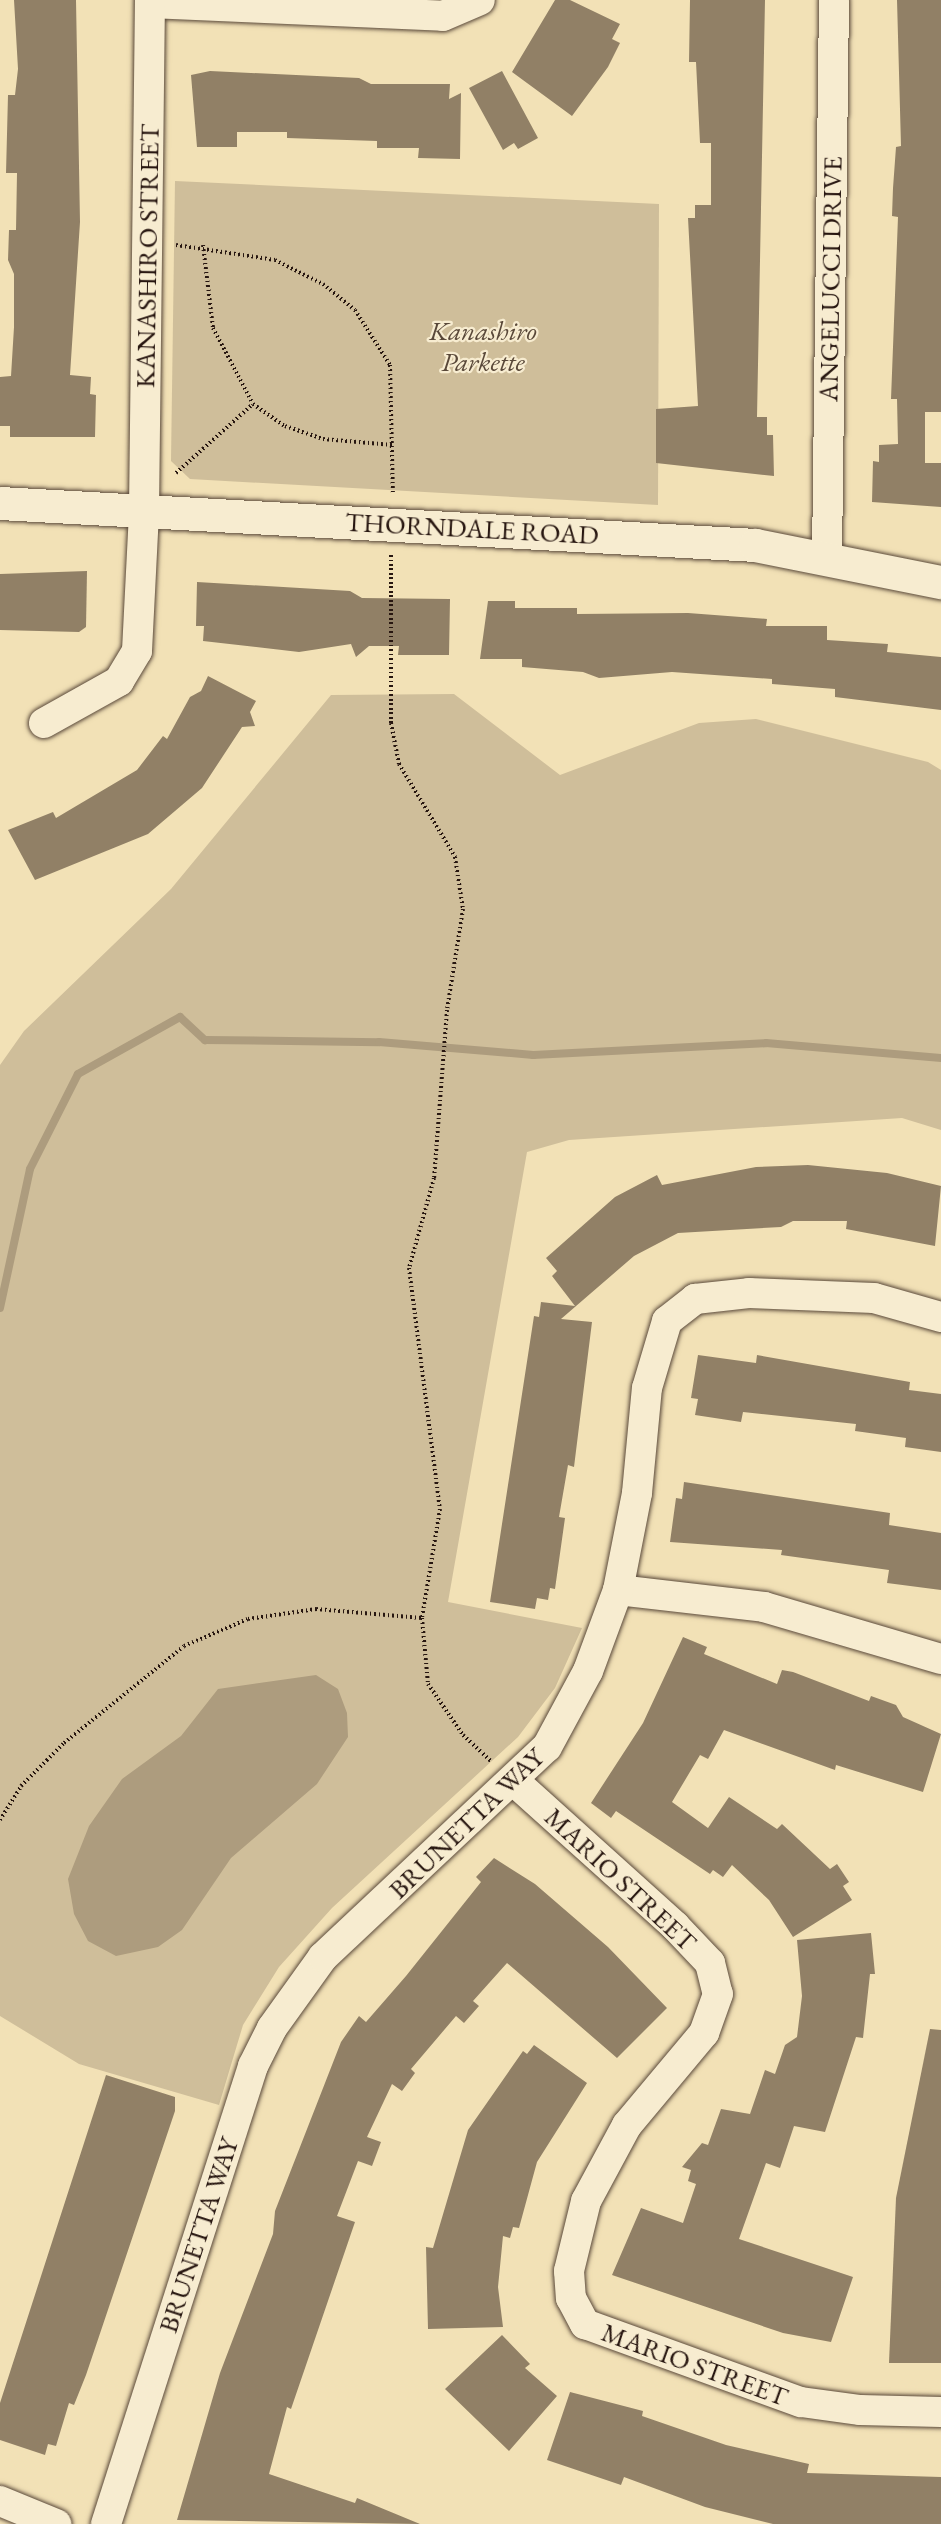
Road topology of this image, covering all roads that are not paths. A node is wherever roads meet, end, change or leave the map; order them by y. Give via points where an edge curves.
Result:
1 (480, 0) edge
2 (834, 0) edge
3 (150, 1) edge
4 (0, 503) edge
5 (144, 511) junction
6 (827, 557) junction
7 (941, 582) edge
8 (44, 723) dead end
9 (941, 1317) edge
10 (618, 1590) junction
11 (941, 1659) edge
12 (514, 1781) junction
13 (941, 2412) edge
14 (0, 2501) edge
15 (56, 2524) edge
16 (106, 2524) edge

1 - 3 street via 472,8 443,16
2 - 6 street, ANGELUCCI DRIVE
3 - 5 street, KANASHIRO STREET
4 - 5 street, THORNDALE ROAD
5 - 6 street, THORNDALE ROAD via 755,545
5 - 8 street, KANASHIRO STREET via 137,651 119,681
6 - 7 street, THORNDALE ROAD
9 - 10 street, BRUNETTA WAY via 874,1298 749,1293 695,1299 667,1321 647,1388 637,1493
10 - 11 street via 764,1606
10 - 12 street, BRUNETTA WAY via 588,1671 548,1747
12 - 13 street, MARIO STREET via 675,1926 710,1963 718,1994 704,2033 627,2125 586,2201 569,2271 571,2298 585,2324 801,2402 860,2410
12 - 16 street, BRUNETTA WAY via 323,1957 272,2028 253,2066
14 - 15 street

